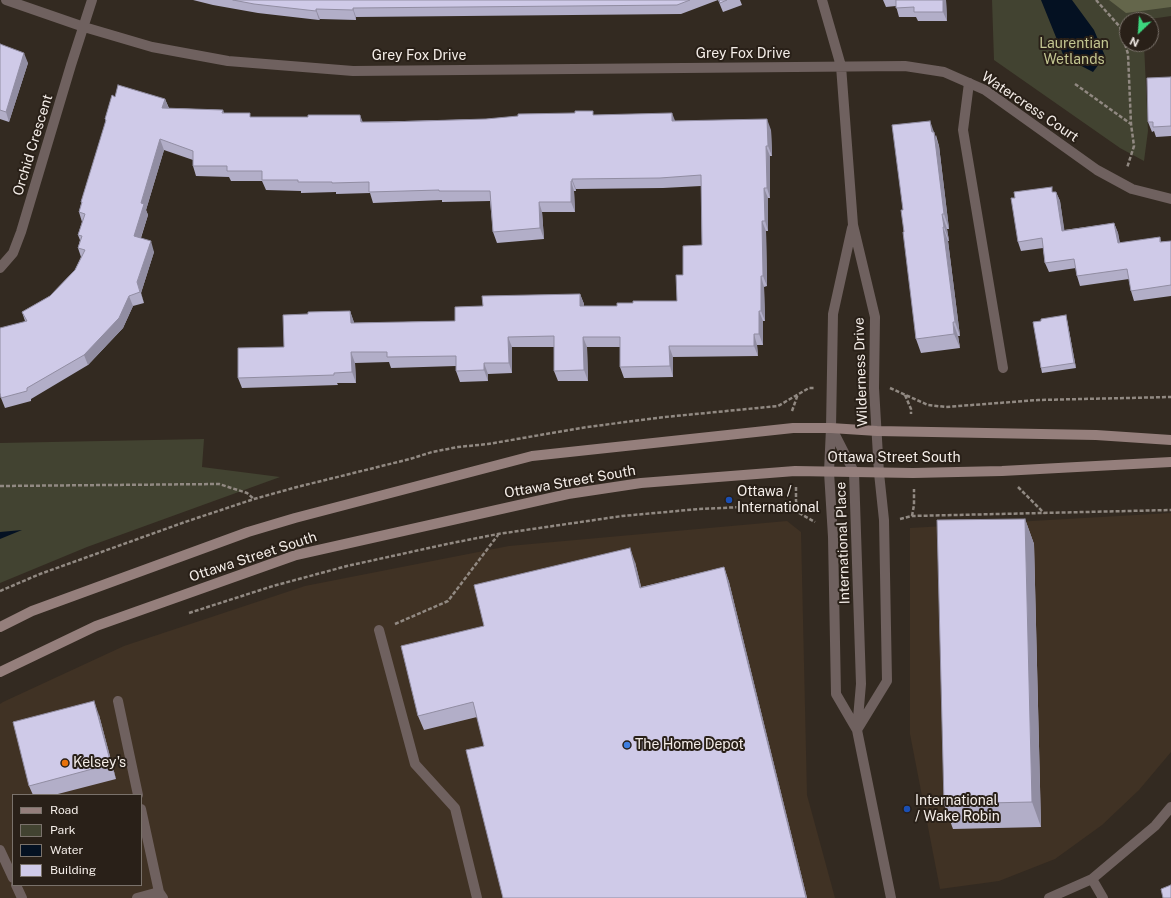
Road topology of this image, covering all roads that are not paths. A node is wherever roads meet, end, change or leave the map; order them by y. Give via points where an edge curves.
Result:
1 (6, 0) edge
2 (92, 0) edge
3 (822, 0) edge
4 (84, 27) junction
5 (841, 66) junction
6 (969, 83) junction
7 (1171, 200) edge
8 (852, 225) junction
9 (0, 268) edge
10 (1003, 368) dead end
11 (831, 428) junction
12 (877, 431) junction
13 (1171, 440) edge
14 (1171, 462) edge
15 (829, 472) junction
16 (854, 472) junction
17 (879, 473) junction
18 (0, 626) edge
19 (379, 630) road end
20 (0, 672) edge
21 (118, 701) dead end
22 (857, 730) junction
23 (138, 794) edge
24 (1171, 807) edge
25 (142, 820) edge
26 (143, 832) edge
27 (0, 850) edge
28 (10, 865) edge
29 (1092, 879) junction
30 (16, 886) edge
31 (161, 895) edge
32 (22, 898) edge
33 (137, 898) edge
34 (477, 898) edge
35 (891, 898) edge
36 (1049, 898) edge
37 (1103, 898) edge

1 - 4 street, Grey Fox Drive
2 - 4 street, Orchid Crescent
3 - 5 street, Wilderness Drive
4 - 5 street, Grey Fox Drive via 152,47 228,61 353,71
4 - 9 street, Orchid Crescent via 21,232 13,252
5 - 6 street, Watercress Court via 905,66 944,72
5 - 8 street, Wilderness Drive
6 - 7 street, Watercress Court via 985,90 1097,170 1132,189
6 - 10 street via 963,130
8 - 11 street, Wilderness Drive via 833,314
8 - 12 street, Wilderness Drive via 874,317
11 - 12 main road, Ottawa Street South
11 - 15 street, International Place
11 - 16 street, International Place
11 - 18 main road, Ottawa Street South via 793,428 532,456 248,532 32,611
12 - 13 main road, Ottawa Street South via 1096,435
12 - 17 street, Wilderness Drive
14 - 17 main road, Ottawa Street South via 1002,472
15 - 16 main road, Ottawa Street South
15 - 20 main road, Ottawa Street South via 795,470 649,482 568,494 296,555 96,626
15 - 22 street, International Place via 836,694
16 - 17 main road, Ottawa Street South
16 - 22 street, International Place via 861,684
17 - 22 street via 884,520 888,681
19 - 34 street via 415,764 455,808
21 - 23 street
22 - 35 street, International Place
24 - 29 street via 1155,826
25 - 26 street
26 - 31 street
27 - 28 street
29 - 36 street
29 - 37 street
30 - 32 street
31 - 33 street

